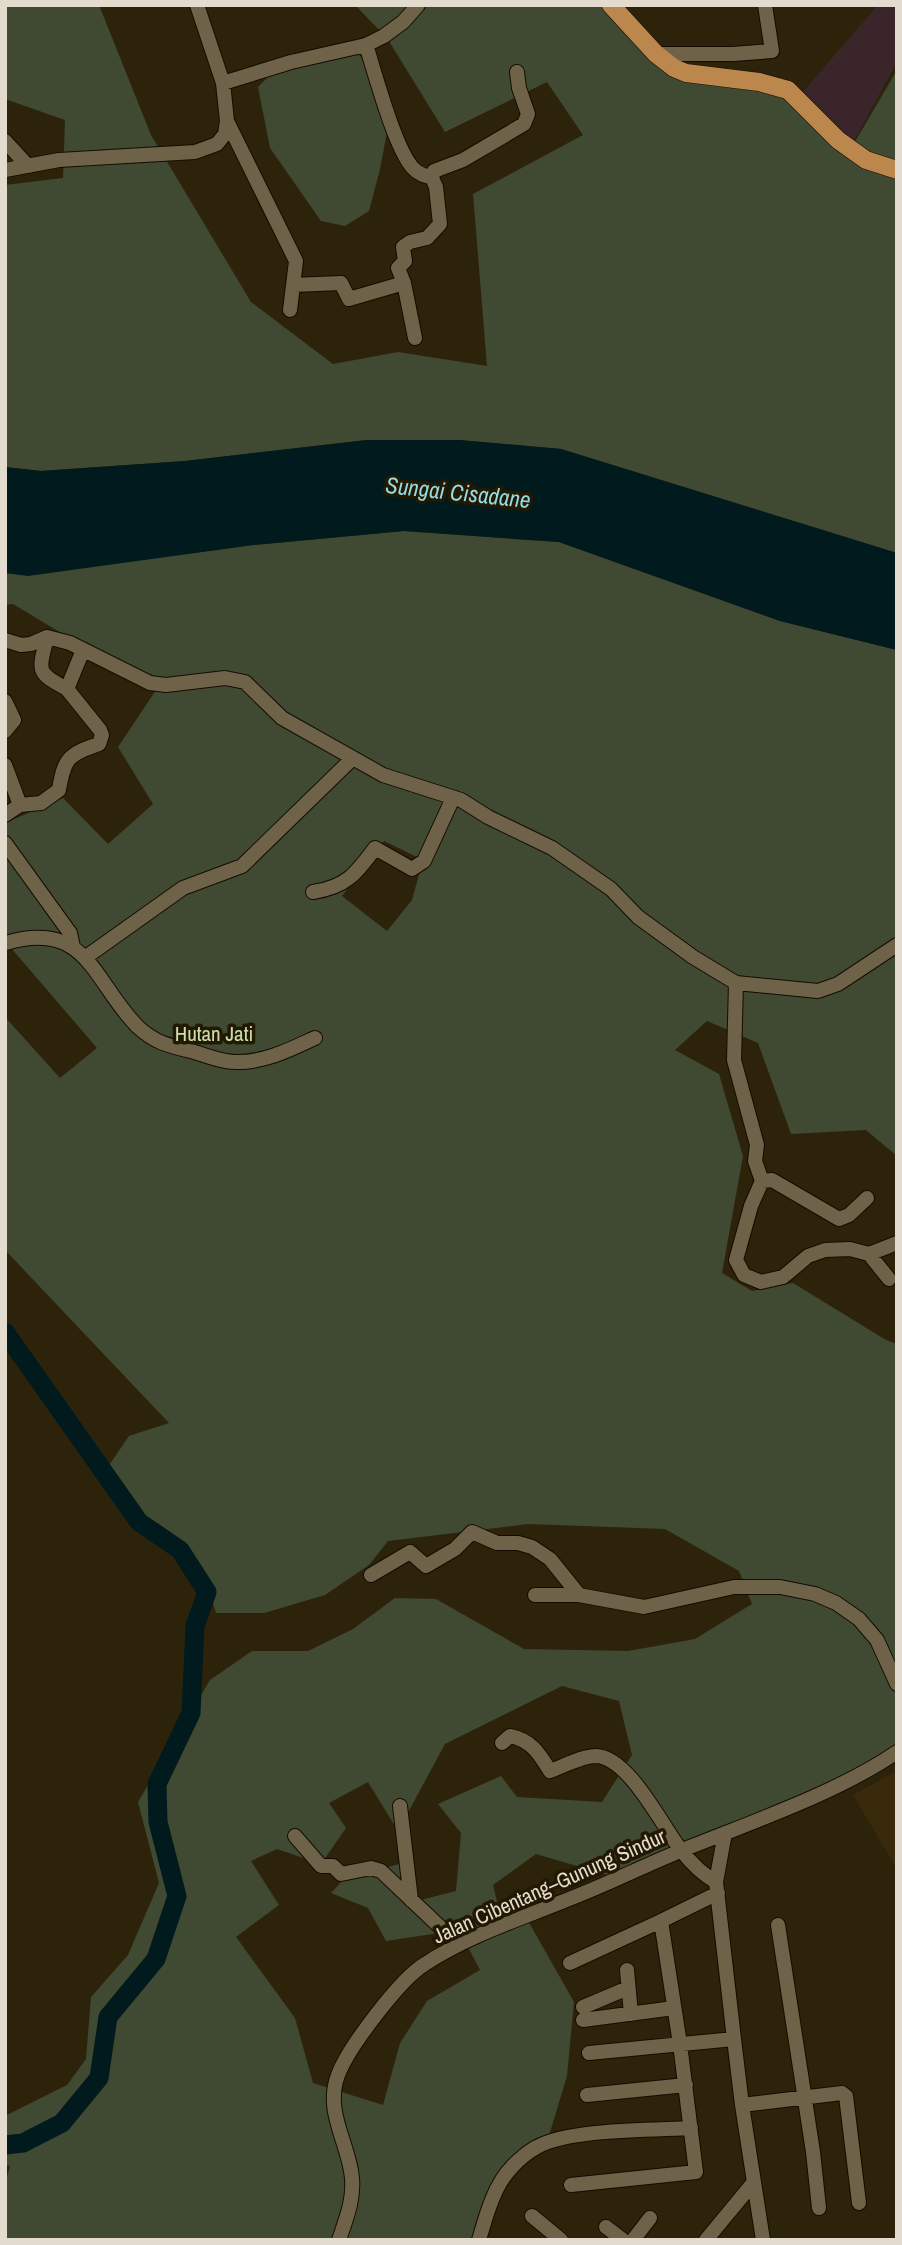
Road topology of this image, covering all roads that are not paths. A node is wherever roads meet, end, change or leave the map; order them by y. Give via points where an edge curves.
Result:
1 (197, 5) edge
2 (418, 5) edge
3 (611, 5) edge
4 (765, 5) edge
5 (366, 44) junction
6 (656, 54) junction
7 (517, 72) dead end
8 (223, 83) junction
9 (227, 121) junction
10 (5, 141) edge
11 (28, 166) junction
12 (5, 170) edge
13 (897, 170) edge
14 (432, 178) junction
15 (404, 282) junction
16 (293, 285) junction
17 (290, 310) dead end
18 (415, 338) dead end
19 (47, 637) junction
20 (5, 640) edge
21 (83, 650) junction
22 (67, 689) junction
23 (5, 701) edge
24 (5, 731) edge
25 (354, 758) junction
26 (5, 765) edge
27 (453, 798) junction
28 (20, 805) junction
29 (5, 815) edge
30 (5, 843) edge
31 (313, 892) dead end
32 (6, 943) edge
33 (897, 945) edge
34 (73, 947) junction
35 (86, 957) junction
36 (736, 983) junction
37 (315, 1038) dead end
38 (762, 1181) junction
39 (867, 1198) dead end
40 (897, 1243) edge
41 (869, 1254) junction
42 (889, 1279) dead end
43 (371, 1575) dead end
44 (535, 1595) dead end
45 (579, 1595) junction
46 (897, 1684) edge
47 (502, 1743) dead end
48 (897, 1752) edge
49 (400, 1806) dead end
50 (725, 1833) junction
51 (295, 1836) dead end
52 (681, 1850) junction
53 (717, 1887) junction
54 (411, 1900) junction
55 (661, 1921) junction
56 (778, 1925) dead end
57 (459, 1945) junction
58 (570, 1963) dead end
59 (626, 1970) dead end
60 (628, 1988) junction
61 (674, 2008) junction
62 (631, 2014) junction
63 (734, 2039) junction
64 (680, 2044) junction
65 (589, 2053) dead end
66 (686, 2085) junction
67 (587, 2095) dead end
68 (804, 2096) junction
69 (742, 2105) junction
70 (691, 2128) junction
71 (754, 2182) junction
72 (571, 2185) dead end
73 (859, 2203) dead end
74 (819, 2208) dead end
75 (532, 2216) dead end
76 (650, 2218) dead end
77 (607, 2227) dead end
78 (340, 2240) edge
79 (479, 2240) edge
80 (561, 2240) edge
81 (622, 2240) edge
82 (633, 2240) edge
83 (706, 2240) edge
84 (763, 2240) edge

1 - 8 street
2 - 5 street via 394,29
3 - 6 main road
4 - 6 street via 772,51
5 - 8 street
5 - 14 street via 408,163 415,172
6 - 13 main road via 686,73 788,90 838,140 866,160
7 - 14 street via 528,114 524,124 463,160 439,167
8 - 9 street
9 - 11 street via 217,144 195,152
9 - 16 street via 296,261
10 - 11 street
11 - 12 street
14 - 15 street via 440,223 428,238 403,247 405,261 398,268
15 - 16 street via 349,299 341,283
15 - 18 street
16 - 17 street
19 - 20 street via 21,645
19 - 21 street
19 - 22 street via 41,671
21 - 22 street
21 - 25 street via 150,683 225,678 245,682 282,718
22 - 28 street via 100,730 99,744 77,751 62,767 59,790 41,803
23 - 24 street via 14,720
25 - 27 street via 383,775
25 - 35 street via 243,866 183,888
26 - 28 street
27 - 31 street via 424,861 412,869 375,848 355,875 331,890
27 - 36 street via 552,848 611,889 638,917
28 - 29 street
30 - 34 street via 70,933
32 - 34 street via 42,937
33 - 36 street via 838,984 818,991
34 - 35 street
35 - 37 street via 138,1026 159,1043 237,1063 277,1056
36 - 38 street via 734,1060
38 - 39 street via 772,1180 839,1219
38 - 41 street via 736,1260 744,1275 761,1282 783,1277 808,1256 825,1250
40 - 41 street
41 - 42 street
43 - 45 street via 410,1552 426,1566 455,1549 472,1532 497,1543 532,1548 550,1559
44 - 45 street
45 - 46 street via 643,1607 734,1587 780,1587 815,1594 859,1619 877,1640
47 - 52 street via 510,1736 524,1739 550,1771 589,1757 611,1761 636,1785
48 - 50 street, Jalan Cibentang–Gunung Sindur via 850,1780
49 - 54 street
50 - 52 street, Jalan Cibentang–Gunung Sindur
50 - 53 street
51 - 54 street via 321,1866 333,1866 341,1874 371,1868 381,1871
52 - 53 street
52 - 57 street, Jalan Cibentang–Gunung Sindur
53 - 55 street
53 - 63 street
54 - 57 street
55 - 58 street
55 - 61 street
56 - 68 street
57 - 78 street, Jalan Cibentang–Gunung Sindur via 407,1978 351,2048 337,2076 335,2121 352,2175 352,2197
59 - 60 street
60 - 62 street
60 - 62 street via 583,2014
61 - 62 street
61 - 64 street
63 - 64 street
63 - 69 street
64 - 65 street
64 - 66 street
66 - 67 street
66 - 70 street
68 - 69 street
68 - 73 street via 846,2096
68 - 74 street
69 - 71 street
70 - 72 street via 696,2172
70 - 79 street via 566,2137 537,2147 503,2179
71 - 83 street
71 - 84 street
75 - 80 street
76 - 82 street
77 - 81 street

